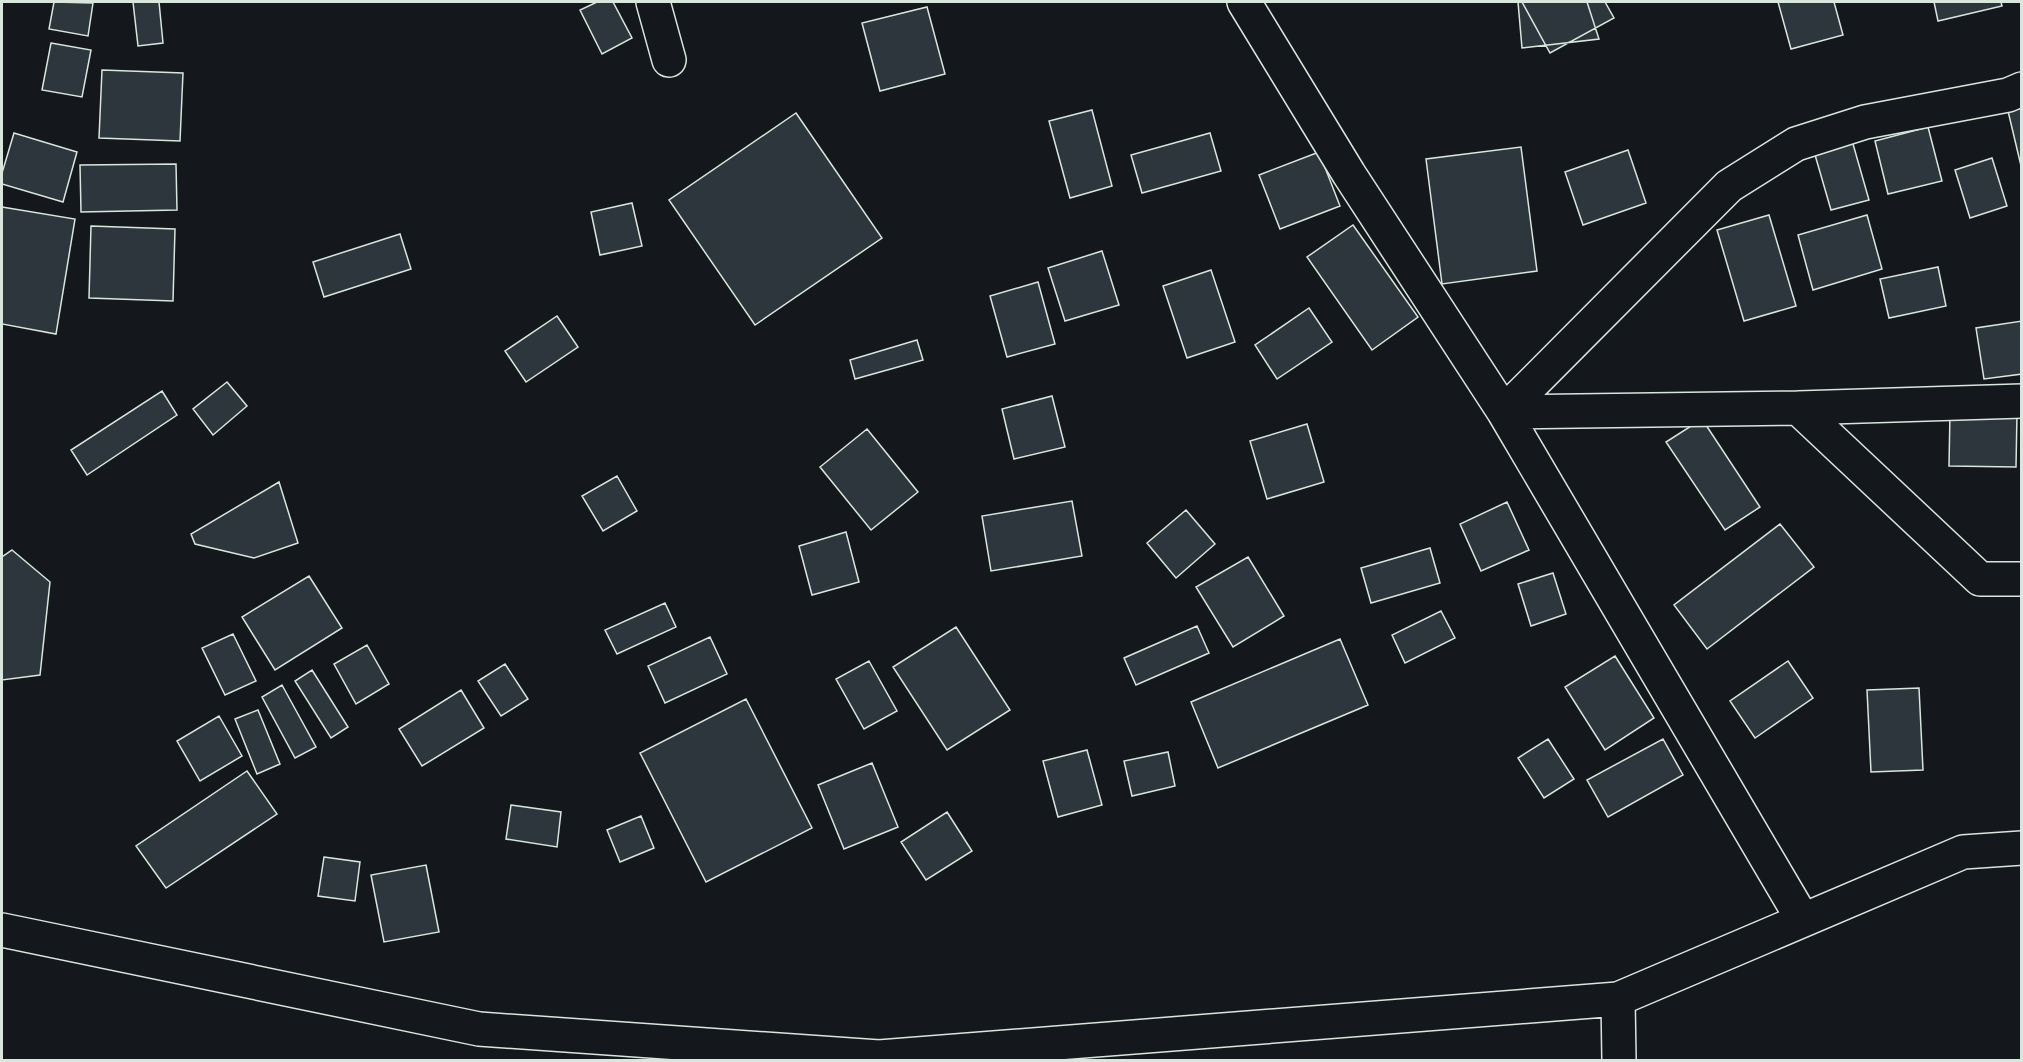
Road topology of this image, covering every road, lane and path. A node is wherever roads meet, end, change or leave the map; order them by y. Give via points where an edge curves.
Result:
1 (653, 2) edge
2 (1244, 2) edge
3 (669, 60) dead end
4 (2022, 88) edge
5 (2022, 401) edge
6 (1798, 408) junction
7 (1504, 412) junction
8 (2022, 579) edge
9 (2022, 848) edge
10 (1803, 920) junction
11 (2, 930) edge
12 (1618, 999) junction
13 (571, 1048) edge
14 (1619, 1060) edge

1 - 3 street
2 - 7 street via 1349,174
4 - 7 street via 2008,95 1864,122 1786,150 1729,186
5 - 6 street
6 - 7 street
6 - 8 street via 1980,579
7 - 10 street
9 - 10 street via 1963,852
10 - 12 street
11 - 13 street
12 - 13 street via 879,1057
12 - 14 street

